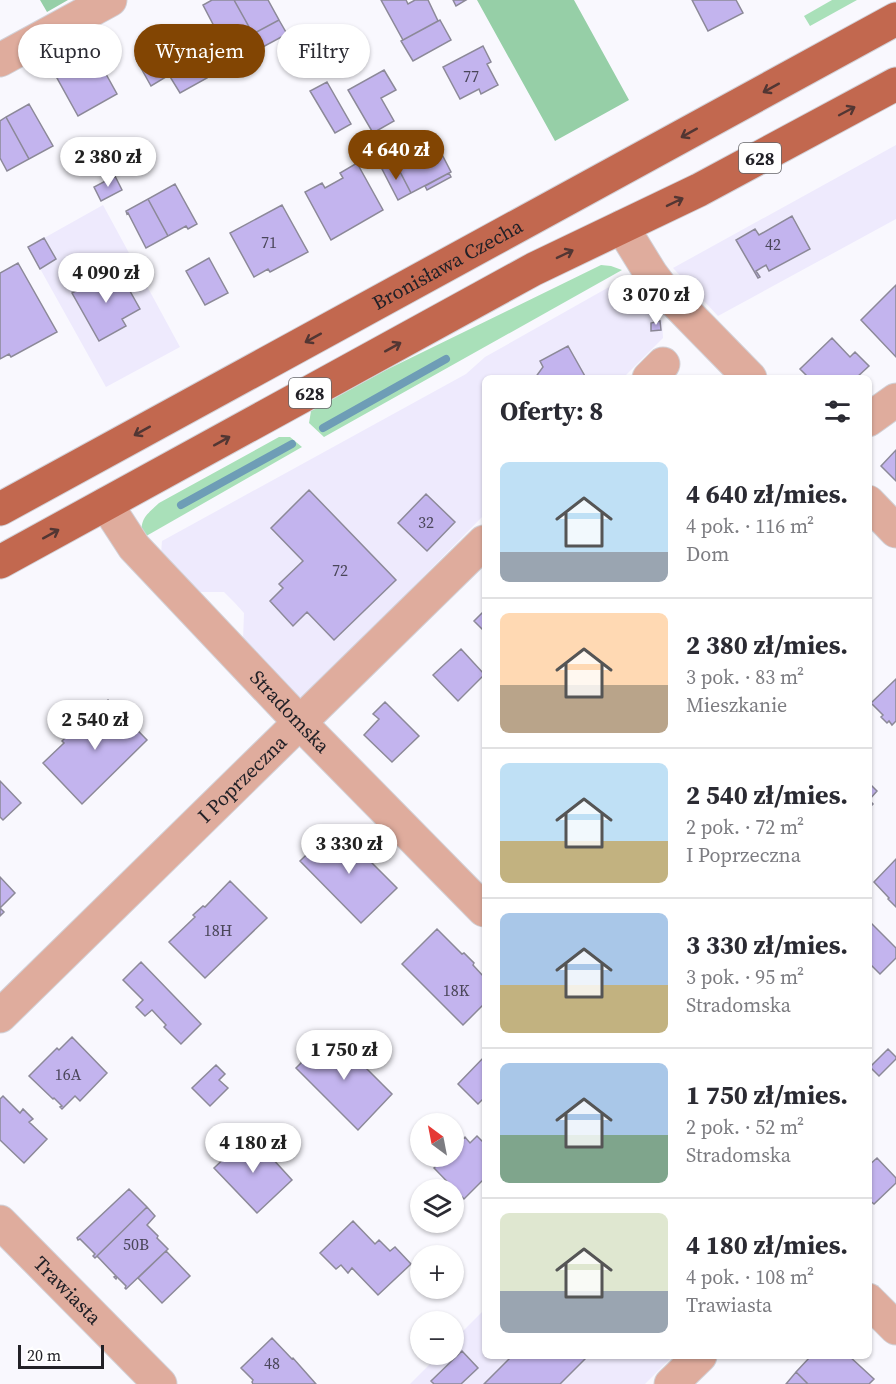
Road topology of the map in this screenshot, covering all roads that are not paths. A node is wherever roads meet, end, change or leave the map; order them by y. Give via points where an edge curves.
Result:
1 (110, 0) edge
2 (896, 20) edge
3 (0, 60) edge
4 (896, 84) edge
5 (622, 227) junction
6 (747, 375) edge
7 (896, 400) edge
8 (872, 417) edge
9 (106, 504) junction
10 (872, 506) edge
11 (0, 509) edge
12 (896, 531) edge
13 (482, 544) edge
14 (0, 562) edge
15 (301, 723) junction
16 (482, 908) edge
17 (0, 1016) edge
18 (0, 1222) edge
19 (872, 1304) edge
20 (896, 1328) edge
21 (697, 1359) edge
22 (160, 1384) edge
23 (671, 1384) edge

1 - 3 street
2 -> 11 main road, Bronisława Czecha / 628
5 -> 4 main road, 628 via 736,171
5 - 6 street via 660,286
9 -> 5 main road, 628 via 534,269
7 - 8 street
14 -> 9 main road, 628
9 - 15 street, Stradomska via 134,547
10 - 12 street
13 - 15 street, I Poprzeczna
15 - 16 street, Stradomska
15 - 17 street, I Poprzeczna
18 - 22 street, Trawiasta
19 - 20 street
21 - 23 street

